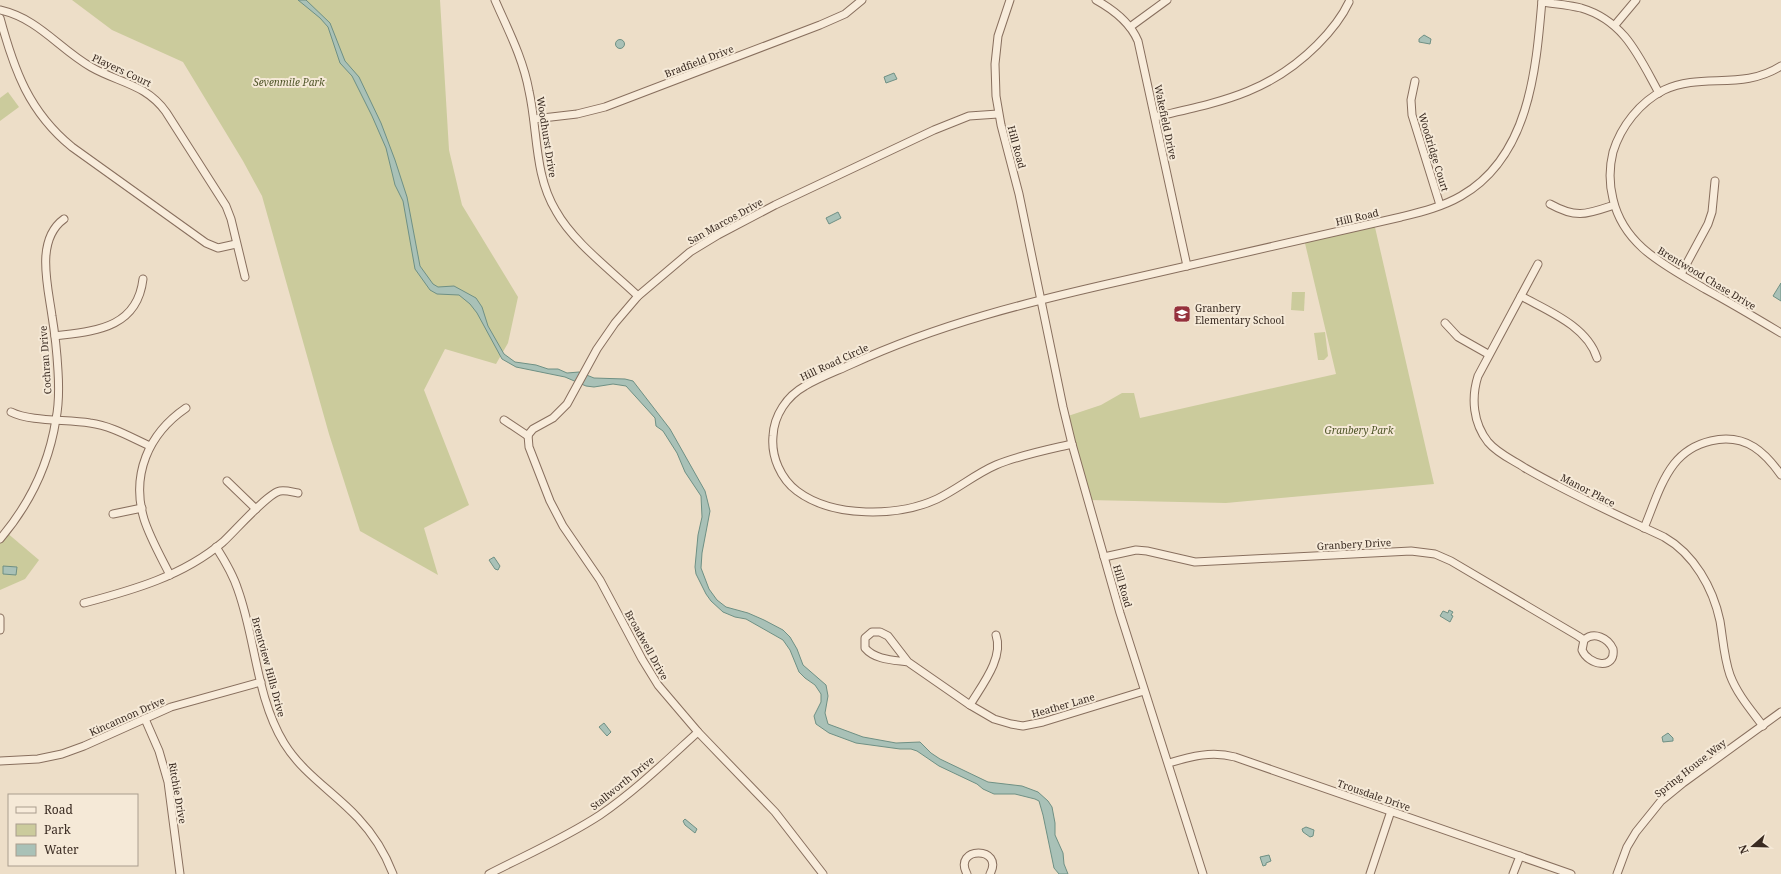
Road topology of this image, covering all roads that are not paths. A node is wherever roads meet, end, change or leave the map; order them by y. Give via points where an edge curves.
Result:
1 (495, 0) edge
2 (862, 0) edge
3 (1010, 0) edge
4 (1096, 0) edge
5 (1167, 0) edge
6 (1636, 0) edge
7 (1542, 1) edge
8 (1349, 2) dead end
9 (0, 10) edge
10 (0, 18) edge
11 (1615, 26) junction
12 (1130, 27) junction
13 (1781, 66) edge
14 (1415, 81) dead end
15 (1659, 93) junction
16 (998, 114) junction
17 (1155, 117) junction
18 (534, 119) junction
19 (1715, 181) dead end
20 (1550, 204) dead end
21 (1440, 205) junction
22 (1614, 205) junction
23 (64, 219) dead end
24 (236, 244) junction
25 (1538, 264) dead end
26 (1187, 266) junction
27 (1681, 274) junction
28 (245, 277) dead end
29 (143, 279) dead end
30 (638, 296) junction
31 (1521, 296) junction
32 (1040, 299) junction
33 (1445, 323) dead end
34 (1781, 333) edge
35 (55, 336) junction
36 (1488, 354) junction
37 (1597, 358) dead end
38 (186, 408) dead end
39 (11, 412) dead end
40 (56, 419) junction
41 (504, 420) dead end
42 (528, 436) junction
43 (1072, 444) junction
44 (150, 446) junction
45 (1781, 475) edge
46 (227, 481) dead end
47 (298, 494) dead end
48 (142, 508) junction
49 (256, 509) junction
50 (113, 514) dead end
51 (1644, 528) junction
52 (0, 540) edge
53 (216, 547) junction
54 (1104, 557) junction
55 (170, 575) junction
56 (84, 603) dead end
57 (0, 618) edge
58 (0, 630) edge
59 (996, 635) dead end
60 (1584, 640) junction
61 (908, 662) junction
62 (261, 682) junction
63 (1144, 691) junction
64 (970, 705) junction
65 (1781, 712) edge
66 (145, 719) junction
67 (1763, 726) junction
68 (698, 732) junction
69 (0, 761) edge
70 (1169, 763) junction
71 (1391, 811) junction
72 (1520, 856) junction
73 (180, 874) edge
74 (393, 874) edge
75 (489, 874) edge
76 (823, 874) edge
77 (967, 874) edge
78 (990, 874) edge
79 (1203, 874) edge
80 (1370, 874) edge
81 (1513, 874) edge
82 (1571, 874) edge
83 (1617, 874) edge

1 - 18 street, Woodhurst Drive via 522,62
2 - 18 street, Bradfield Drive via 832,20 640,95 592,110
3 - 16 street, Hill Road via 999,32 995,56
4 - 12 street, Wakefield Drive via 1114,11
5 - 12 street
6 - 11 street
7 - 11 street via 1593,12
7 - 21 street, Hill Road via 1529,89 1513,142 1500,163 1483,180 1461,196
8 - 17 street via 1339,20 1322,40 1297,64 1278,77 1237,97
9 - 24 street, Players Court via 28,20 87,65 143,90 157,100 226,206
10 - 24 street via 12,61 22,83 42,117 53,130 72,147 206,244 218,248
11 - 15 street via 1632,43
12 - 17 street, Wakefield Drive via 1139,46
13 - 15 street, Brentwood Chase Drive via 1755,77 1734,81 1687,83
14 - 21 street, Woodridge Court via 1411,100 1412,115
15 - 22 street, Brentwood Chase Drive via 1630,119 1617,142 1610,172
16 - 30 street, San Marcos Drive via 974,115 952,121 775,206 699,246
16 - 32 street, Hill Road via 1019,194
17 - 26 street, Wakefield Drive
18 - 30 street, Woodhurst Drive via 542,174 556,213 575,236
19 - 27 street via 1712,212 1708,224
20 - 22 street via 1566,212 1580,214
21 - 26 street, Hill Road via 1401,217
22 - 27 street, Brentwood Chase Drive via 1623,226 1637,244
23 - 35 street, Cochran Drive via 53,230 46,255
24 - 28 street, Players Court
25 - 31 street, Manor Place
26 - 32 street, Hill Road
27 - 34 street, Brentwood Chase Drive
29 - 35 street via 135,303 117,321 99,330
30 - 42 street, San Marcos Drive via 606,335 561,412 532,429
31 - 36 street, Manor Place
31 - 37 street via 1569,324 1589,341
32 - 43 street, Hill Road
32 - 43 street, Hill Road Circle via 914,337 806,385 792,395 781,409 774,430 773,450 783,476 803,495 837,508 871,512 901,510 926,503 999,464
33 - 36 street via 1458,337
35 - 40 street, Cochran Drive via 59,384
36 - 51 street, Manor Place via 1478,376 1474,396 1479,426 1489,443 1503,455 1533,473
38 - 44 street via 165,425
39 - 40 street via 26,417
40 - 44 street via 108,426
40 - 52 street, Cochran Drive via 47,458 35,488
41 - 42 street
42 - 68 street, Broadwell Drive via 542,481 562,526 600,580 655,682
43 - 54 street, Hill Road
44 - 48 street via 140,477
45 - 51 street via 1762,453 1749,444 1724,440 1707,442 1690,450 1675,463 1659,491
46 - 49 street
47 - 49 street via 278,491
48 - 50 street
48 - 55 street via 148,529
49 - 53 street
51 - 67 street, Manor Place via 1676,544 1689,557 1703,578 1716,609 1732,680
53 - 55 street
53 - 62 street, Brentview Hills Drive via 239,591
54 - 60 street, Granbery Drive via 1136,550 1195,562 1428,552 1451,560
54 - 63 street, Hill Road
55 - 56 street via 136,589
57 - 58 street
59 - 64 street via 999,644 996,655
60 - 60 street via 1582,650 1588,658 1602,664 1611,659 1614,649 1608,642 1595,636
61 - 61 street, Heather Lane via 884,633 872,632 865,638 865,648 874,655
61 - 64 street, Heather Lane
62 - 66 street, Kincannon Drive via 182,704
62 - 74 street, Brentview Hills Drive via 269,711 285,744 309,774 363,823 379,845
63 - 64 street, Heather Lane via 1028,725 999,720
63 - 70 street, Hill Road
65 - 67 street, Spring House Way
66 - 69 street, Kincannon Drive via 62,754 38,759
66 - 73 street, Ritchie Drive via 159,751 168,782
67 - 83 street, Spring House Way via 1661,801 1636,832
68 - 75 street, Stallworth Drive via 637,787 600,815 571,833
68 - 76 street, Broadwell Drive via 776,813
70 - 71 street, Trousdale Drive via 1203,754 1229,756
70 - 79 street, Hill Road
71 - 72 street, Trousdale Drive
71 - 80 street
72 - 81 street
72 - 82 street, Trousdale Drive
77 - 78 street via 966,859 979,852 991,859 993,867

